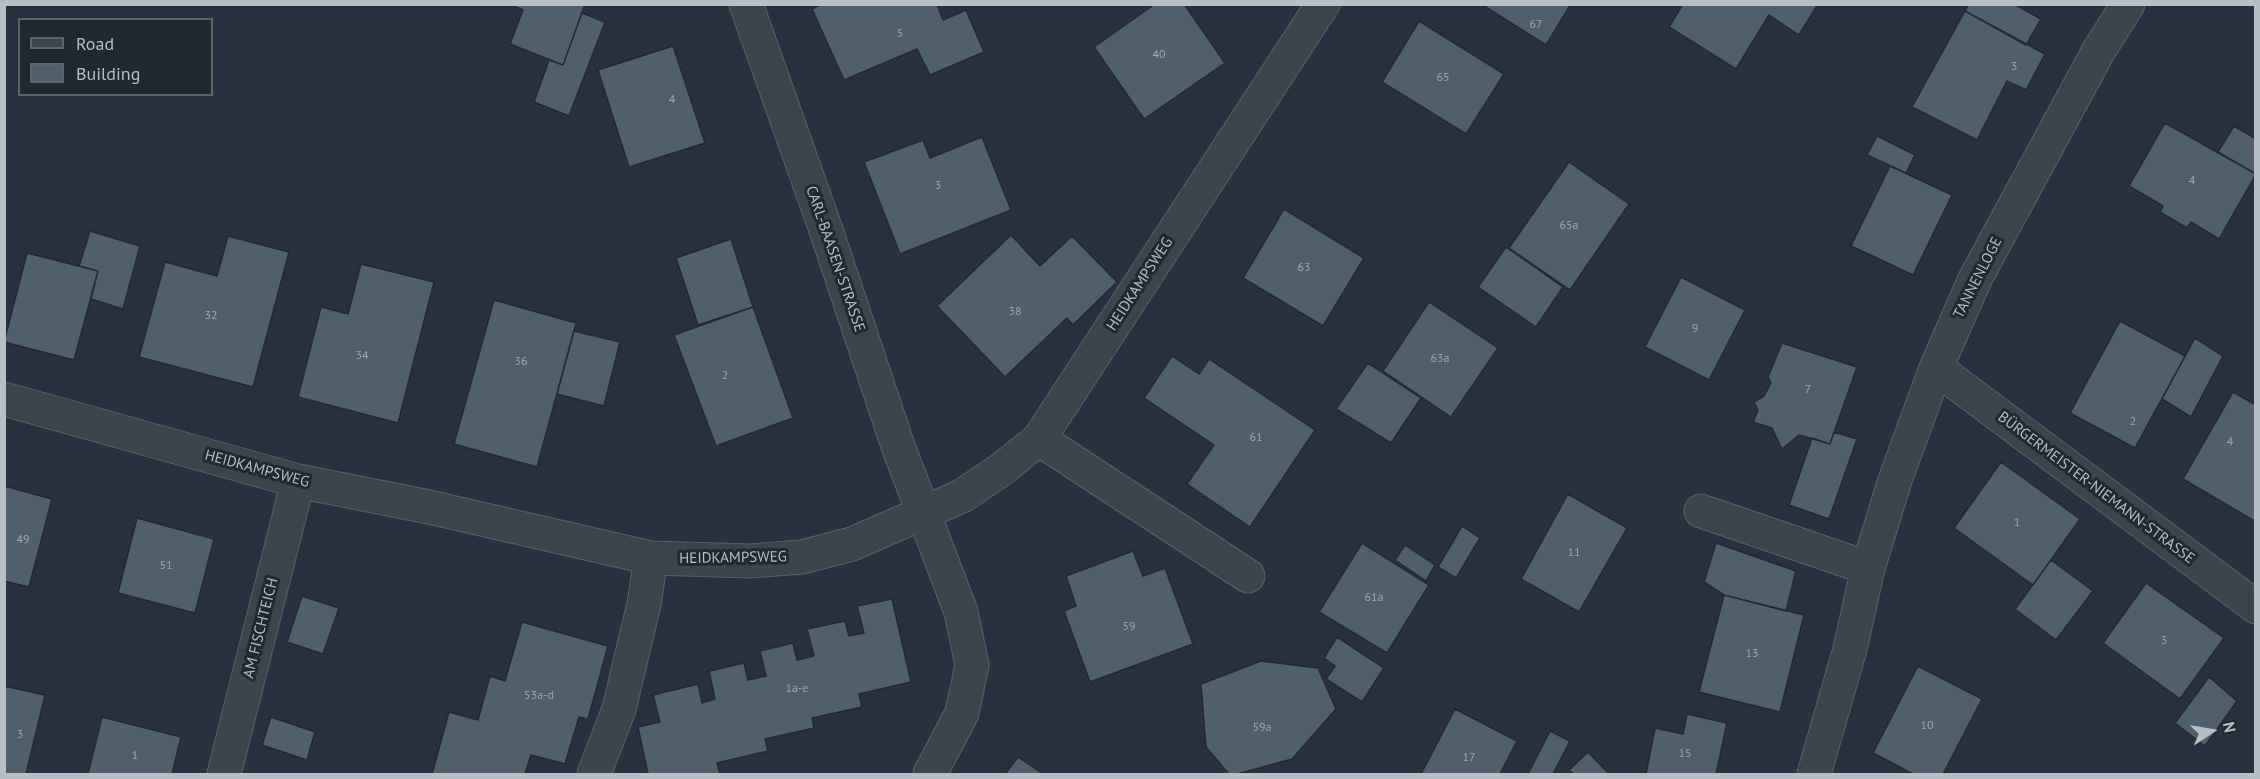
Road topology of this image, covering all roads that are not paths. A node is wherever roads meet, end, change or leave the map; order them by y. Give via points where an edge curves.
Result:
1 (746, 4) edge
2 (1323, 4) edge
3 (2128, 4) edge
4 (1936, 368) junction
5 (4, 399) edge
6 (1039, 439) junction
7 (298, 481) junction
8 (1701, 511) dead end
9 (924, 514) junction
10 (651, 558) junction
11 (1868, 568) junction
12 (1248, 576) dead end
13 (2256, 607) edge
14 (224, 774) edge
15 (594, 774) edge
16 (930, 774) edge
17 (1814, 774) edge

1 - 9 street, CARL-BAASEN-STRASSE
2 - 6 street, HEIDKAMPSWEG
3 - 4 street, TANNENLOGE via 1975,279
4 - 11 street, TANNENLOGE
4 - 13 street, BÜRGERMEISTER-NIEMANN-STRASSE
5 - 7 street, HEIDKAMPSWEG
6 - 9 street, HEIDKAMPSWEG via 972,489
6 - 12 street
7 - 10 street, HEIDKAMPSWEG
7 - 14 street, AM FISCHTEICH
8 - 11 street
9 - 10 street, HEIDKAMPSWEG via 852,544 802,557 750,561
9 - 16 street, CARL-BAASEN-STRASSE via 961,612 972,665 962,713
10 - 15 street via 619,709
11 - 17 street, TANNENLOGE via 1850,649

